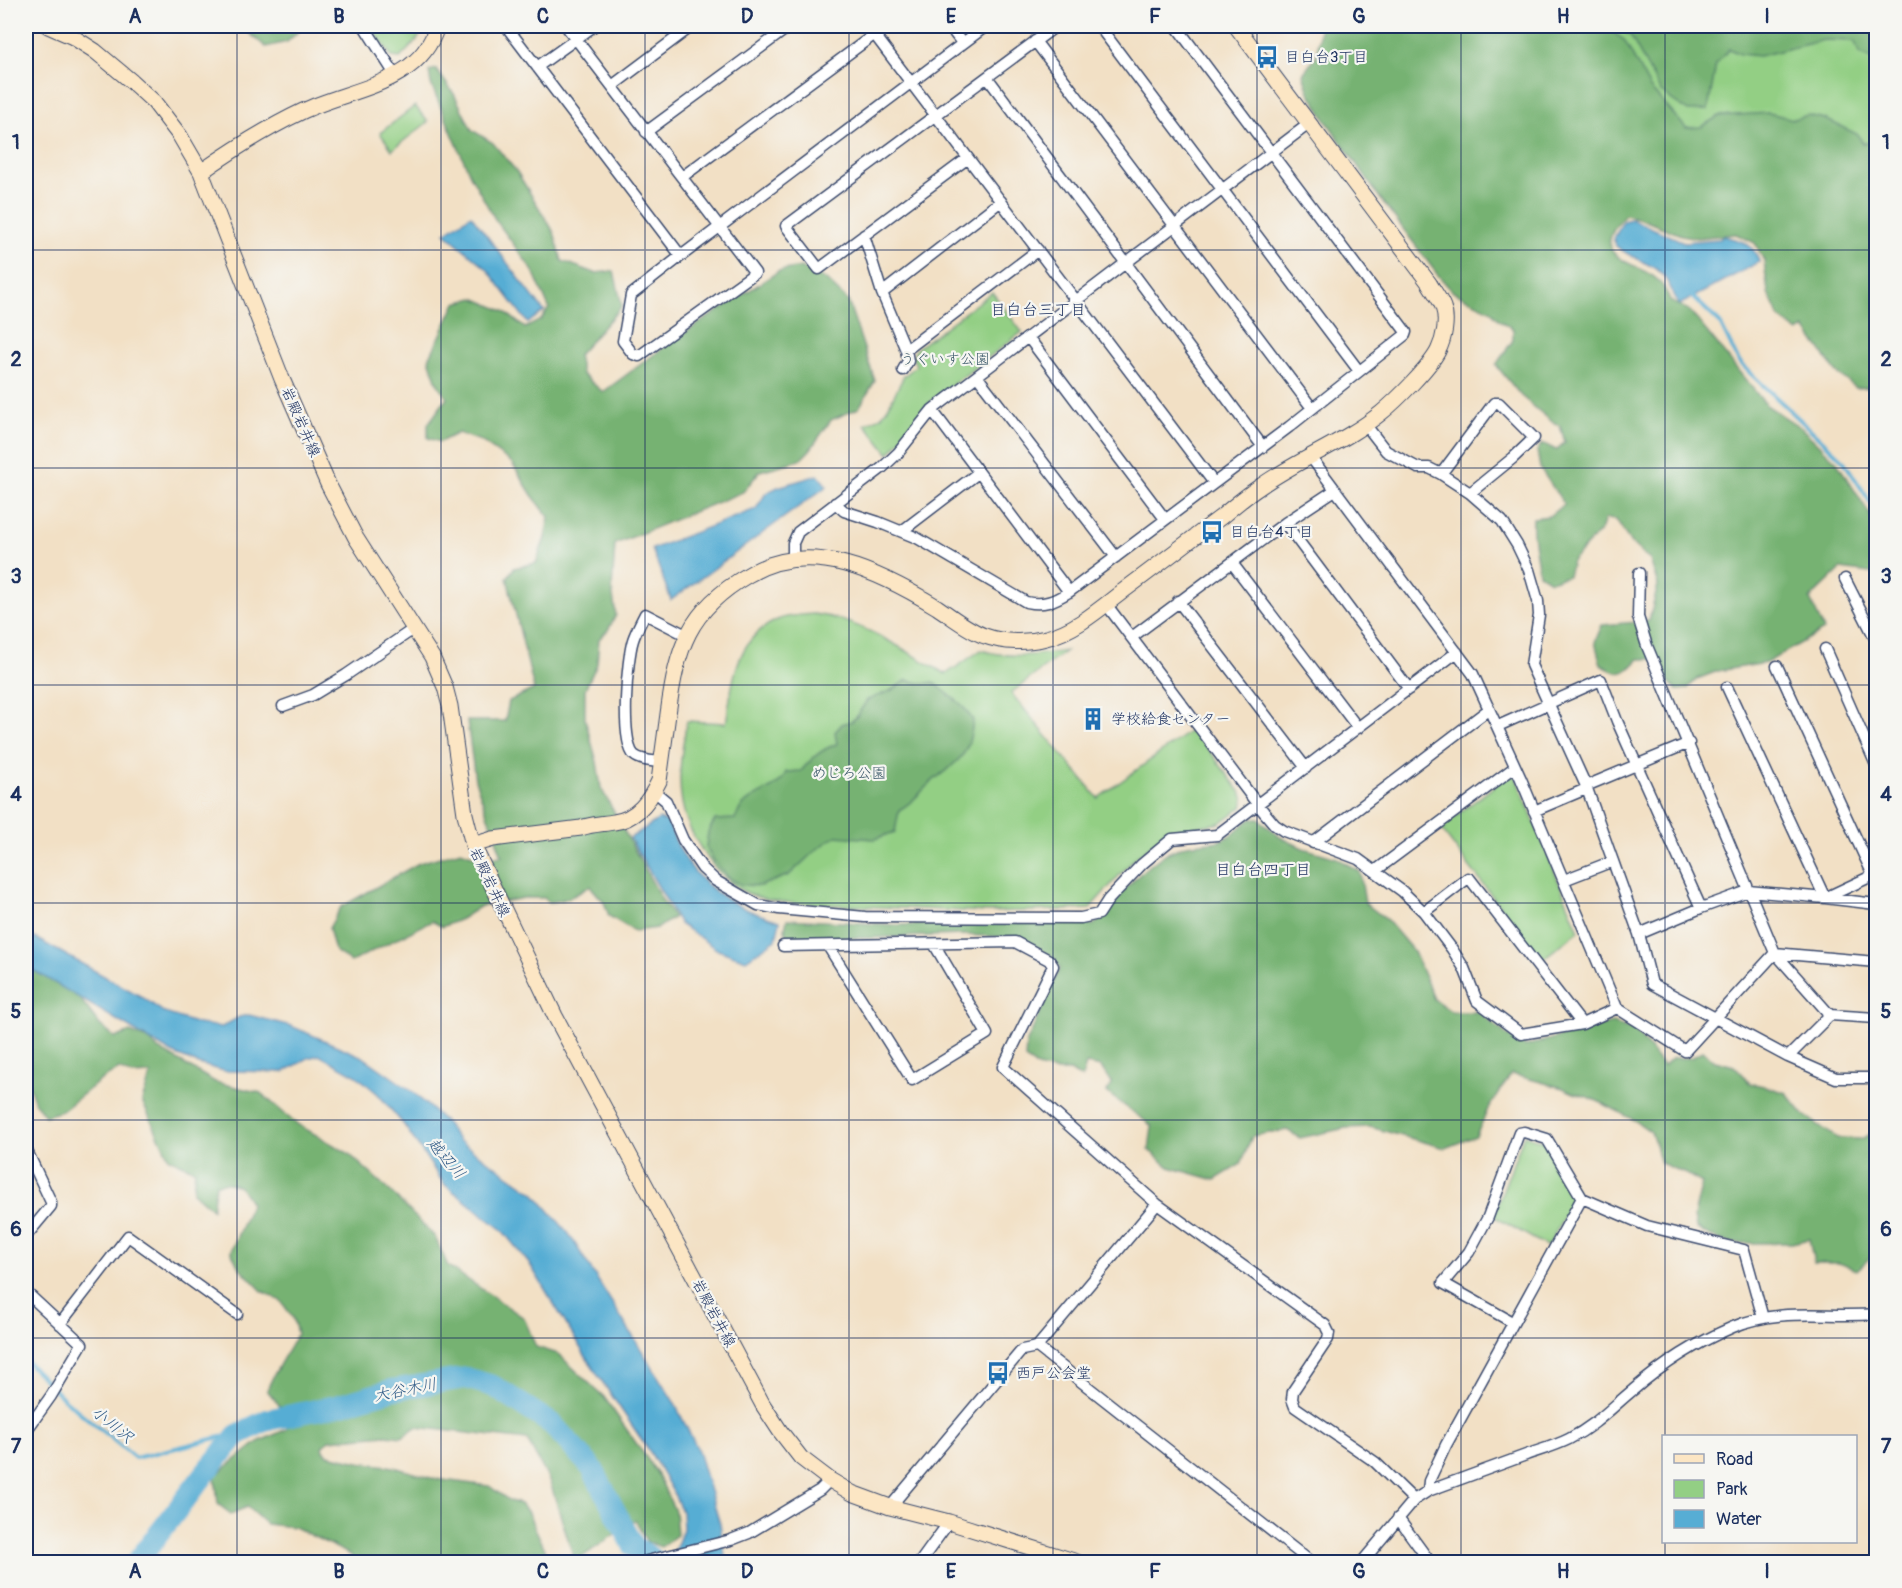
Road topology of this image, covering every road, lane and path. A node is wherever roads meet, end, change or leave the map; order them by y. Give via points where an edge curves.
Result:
1 (48, 26) edge
2 (364, 26) edge
3 (437, 26) edge
4 (506, 26) edge
5 (566, 26) edge
6 (594, 26) edge
7 (692, 26) edge
8 (790, 26) edge
9 (949, 26) edge
10 (986, 26) edge
11 (1056, 26) edge
12 (1099, 26) edge
13 (1176, 26) edge
14 (1236, 26) edge
15 (872, 30) edge
16 (576, 39) junction
17 (1035, 41) junction
18 (962, 43) junction
19 (537, 67) junction
20 (396, 76) junction
21 (987, 76) junction
22 (911, 81) junction
23 (612, 87) junction
24 (935, 114) junction
25 (1310, 123) junction
26 (646, 132) junction
27 (1271, 153) junction
28 (968, 158) junction
29 (201, 172) junction
30 (682, 177) junction
31 (1222, 189) junction
32 (1001, 201) junction
33 (1175, 226) junction
34 (719, 227) junction
35 (864, 235) junction
36 (1038, 249) junction
37 (681, 256) junction
38 (1126, 262) junction
39 (882, 293) junction
40 (1076, 299) junction
41 (1028, 337) junction
42 (906, 350) junction
43 (903, 370) dead end
44 (1359, 371) junction
45 (977, 376) junction
46 (1312, 408) junction
47 (932, 410) junction
48 (1365, 424) junction
49 (1263, 447) junction
50 (1310, 456) junction
51 (978, 473) junction
52 (1441, 474) junction
53 (1214, 483) junction
54 (1335, 490) junction
55 (1470, 493) junction
56 (835, 503) junction
57 (1165, 519) junction
58 (1285, 524) junction
59 (902, 531) junction
60 (1116, 556) junction
61 (793, 560) junction
62 (1232, 563) junction
63 (1639, 573) dead end
64 (1845, 579) dead end
65 (1069, 592) junction
66 (1178, 601) junction
67 (1106, 604) junction
68 (415, 628) junction
69 (686, 635) junction
70 (1132, 637) junction
71 (1876, 640) edge
72 (1825, 649) dead end
73 (1457, 652) junction
74 (1777, 666) dead end
75 (1727, 687) dead end
76 (1409, 689) junction
77 (1550, 704) junction
78 (283, 706) dead end
79 (1488, 710) junction
80 (1498, 726) junction
81 (1358, 728) junction
82 (1689, 743) junction
83 (661, 762) junction
84 (1876, 765) edge
85 (1637, 766) junction
86 (1515, 767) junction
87 (1306, 768) junction
88 (1586, 787) junction
89 (654, 791) junction
90 (1258, 805) junction
91 (1534, 811) junction
92 (1313, 843) junction
93 (473, 845) junction
94 (1612, 861) junction
95 (1375, 871) junction
96 (1875, 875) edge
97 (1564, 880) junction
98 (1748, 891) junction
99 (1825, 898) junction
100 (1876, 904) edge
101 (1701, 908) junction
102 (1424, 912) junction
103 (1639, 934) junction
104 (934, 944) junction
105 (783, 946) dead end
106 (828, 946) junction
107 (1776, 953) junction
108 (1876, 962) edge
109 (1617, 1008) junction
110 (1830, 1015) junction
111 (1715, 1018) junction
112 (1876, 1018) edge
113 (1582, 1024) junction
114 (1788, 1057) junction
115 (1876, 1060) edge
116 (1876, 1078) edge
117 (26, 1149) edge
118 (1582, 1198) junction
119 (1157, 1204) junction
120 (26, 1236) edge
121 (26, 1292) edge
122 (237, 1314) dead end
123 (1876, 1314) edge
124 (1763, 1318) junction
125 (1512, 1322) junction
126 (60, 1324) junction
127 (1037, 1347) junction
128 (26, 1431) edge
129 (830, 1480) junction
130 (1428, 1491) junction
131 (1414, 1500) junction
132 (890, 1507) junction
133 (1398, 1518) junction
134 (949, 1522) junction
135 (643, 1563) edge
136 (920, 1563) edge
137 (1077, 1563) edge
138 (1311, 1563) edge
139 (1362, 1563) edge
140 (1430, 1563) edge

1 - 29 main road, 岩殿岩井線 via 95,51 154,102
2 - 20 street
3 - 20 main road via 433,40 415,62
4 - 19 street
5 - 16 street
6 - 16 street
7 - 23 street
8 - 26 street
9 - 18 street
10 - 18 street
11 - 17 street
12 - 31 street
13 - 27 street
14 - 25 main road
15 - 22 street
15 - 30 street
16 - 19 street
16 - 23 street
17 - 21 street
17 - 33 street
18 - 22 street
19 - 37 street
20 - 29 main road via 298,113
21 - 24 street
21 - 38 street
22 - 24 street
22 - 34 street
23 - 26 street
24 - 28 street
24 - 35 street via 786,226 819,269
25 - 27 street
25 - 48 main road via 1443,307 1443,334 1429,365 1383,412
26 - 30 street
27 - 31 street
27 - 44 street via 1406,333
28 - 32 street
28 - 35 street
29 - 68 main road, 岩殿岩井線 via 282,379 328,484 356,537
30 - 34 street
31 - 33 street
31 - 44 street
32 - 36 street
32 - 39 street
33 - 38 street
33 - 46 street
34 - 37 street
34 - 37 street via 755,273 639,356 633,354 623,341 631,295
35 - 39 street
36 - 40 street
36 - 42 street
38 - 40 street
38 - 49 street
39 - 42 street
40 - 41 street
40 - 53 street
41 - 45 street
41 - 57 street
42 - 43 street via 908,361
44 - 46 street
45 - 47 street
45 - 60 street
46 - 49 street
47 - 51 street
47 - 56 street via 898,453
48 - 50 main road
48 - 52 street via 1386,451 1418,468
49 - 53 street
50 - 54 street
50 - 67 main road via 1261,485
51 - 59 street
51 - 65 street
52 - 55 street
52 - 55 street via 1494,403 1499,403 1534,438
53 - 57 street
54 - 58 street
54 - 73 street
55 - 77 street via 1502,521 1529,570 1539,615 1531,665
56 - 59 street via 844,511
56 - 61 street via 798,532
57 - 60 street
58 - 62 street
58 - 76 street
59 - 65 street via 1026,602 1051,602
60 - 65 street
61 - 67 main road via 830,560 857,567 923,599 984,636 1004,640 1048,638 1074,627
61 - 69 main road via 752,572 729,586
62 - 66 street
62 - 81 street
63 - 82 street via 1638,617
64 - 71 street
66 - 70 street
66 - 87 street
67 - 70 street
68 - 78 street via 313,695
68 - 93 main road, 岩殿岩井線 via 445,687
69 - 83 main road via 671,688
69 - 83 street via 645,614 633,640 627,673 628,743 634,755
70 - 90 street
72 - 84 street
73 - 76 street
73 - 79 street via 1473,674
74 - 96 street
75 - 99 street
76 - 81 street
77 - 80 street
77 - 85 street via 1601,680
77 - 88 street
79 - 80 street
79 - 92 street
80 - 86 street
81 - 87 street
82 - 85 street
82 - 98 street
83 - 89 main road
85 - 88 street
85 - 101 street
86 - 91 street
86 - 95 street
87 - 90 street
88 - 91 street
88 - 94 street
89 - 90 street via 666,801 683,840 702,868 732,892 758,905 865,917 1081,918 1099,914 1142,864 1173,839 1217,835
89 - 93 main road via 638,812 625,819
90 - 92 street via 1275,825
91 - 97 street
92 - 95 street via 1358,860
93 - 129 main road, 岩殿岩井線 via 555,1016 763,1405 801,1458
94 - 97 street
94 - 103 street
95 - 102 street
96 - 99 street
97 - 109 street
98 - 99 street
98 - 101 street
98 - 107 street
99 - 100 street
101 - 103 street
102 - 113 street via 1464,968 1477,1001 1521,1034
102 - 113 street via 1470,879
103 - 111 street via 1652,984
104 - 106 street
104 - 106 street via 987,1034 912,1080
104 - 119 street via 1015,942 1048,960 1053,966 1003,1067
105 - 106 street
107 - 108 street
107 - 110 street
107 - 111 street
109 - 111 street via 1684,1051
109 - 113 street
110 - 112 street
110 - 114 street
111 - 114 street
114 - 116 street via 1836,1078
115 - 116 street
117 - 120 street via 51,1202
118 - 124 street via 1647,1226 1744,1250
118 - 125 street
118 - 125 street via 1547,1139 1519,1133 1488,1217 1469,1252 1443,1283
119 - 127 street
119 - 131 street via 1325,1325 1328,1339 1293,1391 1295,1407 1375,1462
121 - 126 street
122 - 126 street via 128,1236
123 - 124 street via 1797,1313
124 - 130 street via 1733,1327 1686,1352 1633,1390 1604,1417 1568,1440
125 - 130 street via 1446,1445
126 - 128 street via 82,1344
127 - 132 street via 1022,1350
127 - 138 street
129 - 132 main road, 岩殿岩井線
129 - 135 street via 749,1533
130 - 131 street
131 - 133 street
132 - 134 main road, 岩殿岩井線
133 - 139 street
133 - 140 street
134 - 136 street
134 - 137 main road, 岩殿岩井線

